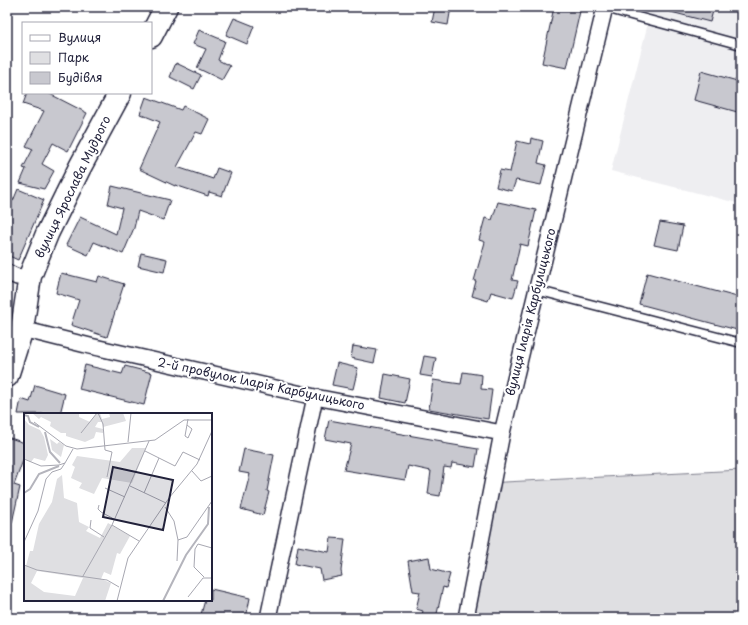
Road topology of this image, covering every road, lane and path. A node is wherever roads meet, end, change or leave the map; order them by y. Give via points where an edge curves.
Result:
1 (166, 7) edge
2 (605, 8) edge
3 (152, 34) edge
4 (741, 45) edge
5 (119, 94) edge
6 (7, 272) edge
7 (30, 276) junction
8 (536, 290) junction
9 (22, 329) junction
10 (741, 343) edge
11 (7, 376) edge
12 (315, 397) junction
13 (502, 433) junction
14 (268, 618) edge
15 (466, 618) edge

1 - 3 main road
2 - 4 lane
2 - 8 street, вулиця Іларія Карбулицького
5 - 7 main road, вулиця Ярослава Мудрого via 80,167
6 - 7 street via 17,277
7 - 9 main road, вулиця Ярослава Мудрого
8 - 10 lane
8 - 13 street, вулиця Іларія Карбулицького
9 - 11 main road, вулиця Ярослава Мудрого
9 - 12 street, 2-й провулок Іларія Карбулицького
12 - 13 street, 2-й провулок Іларія Карбулицького
12 - 14 street
13 - 15 street, вулиця Іларія Карбулицького

